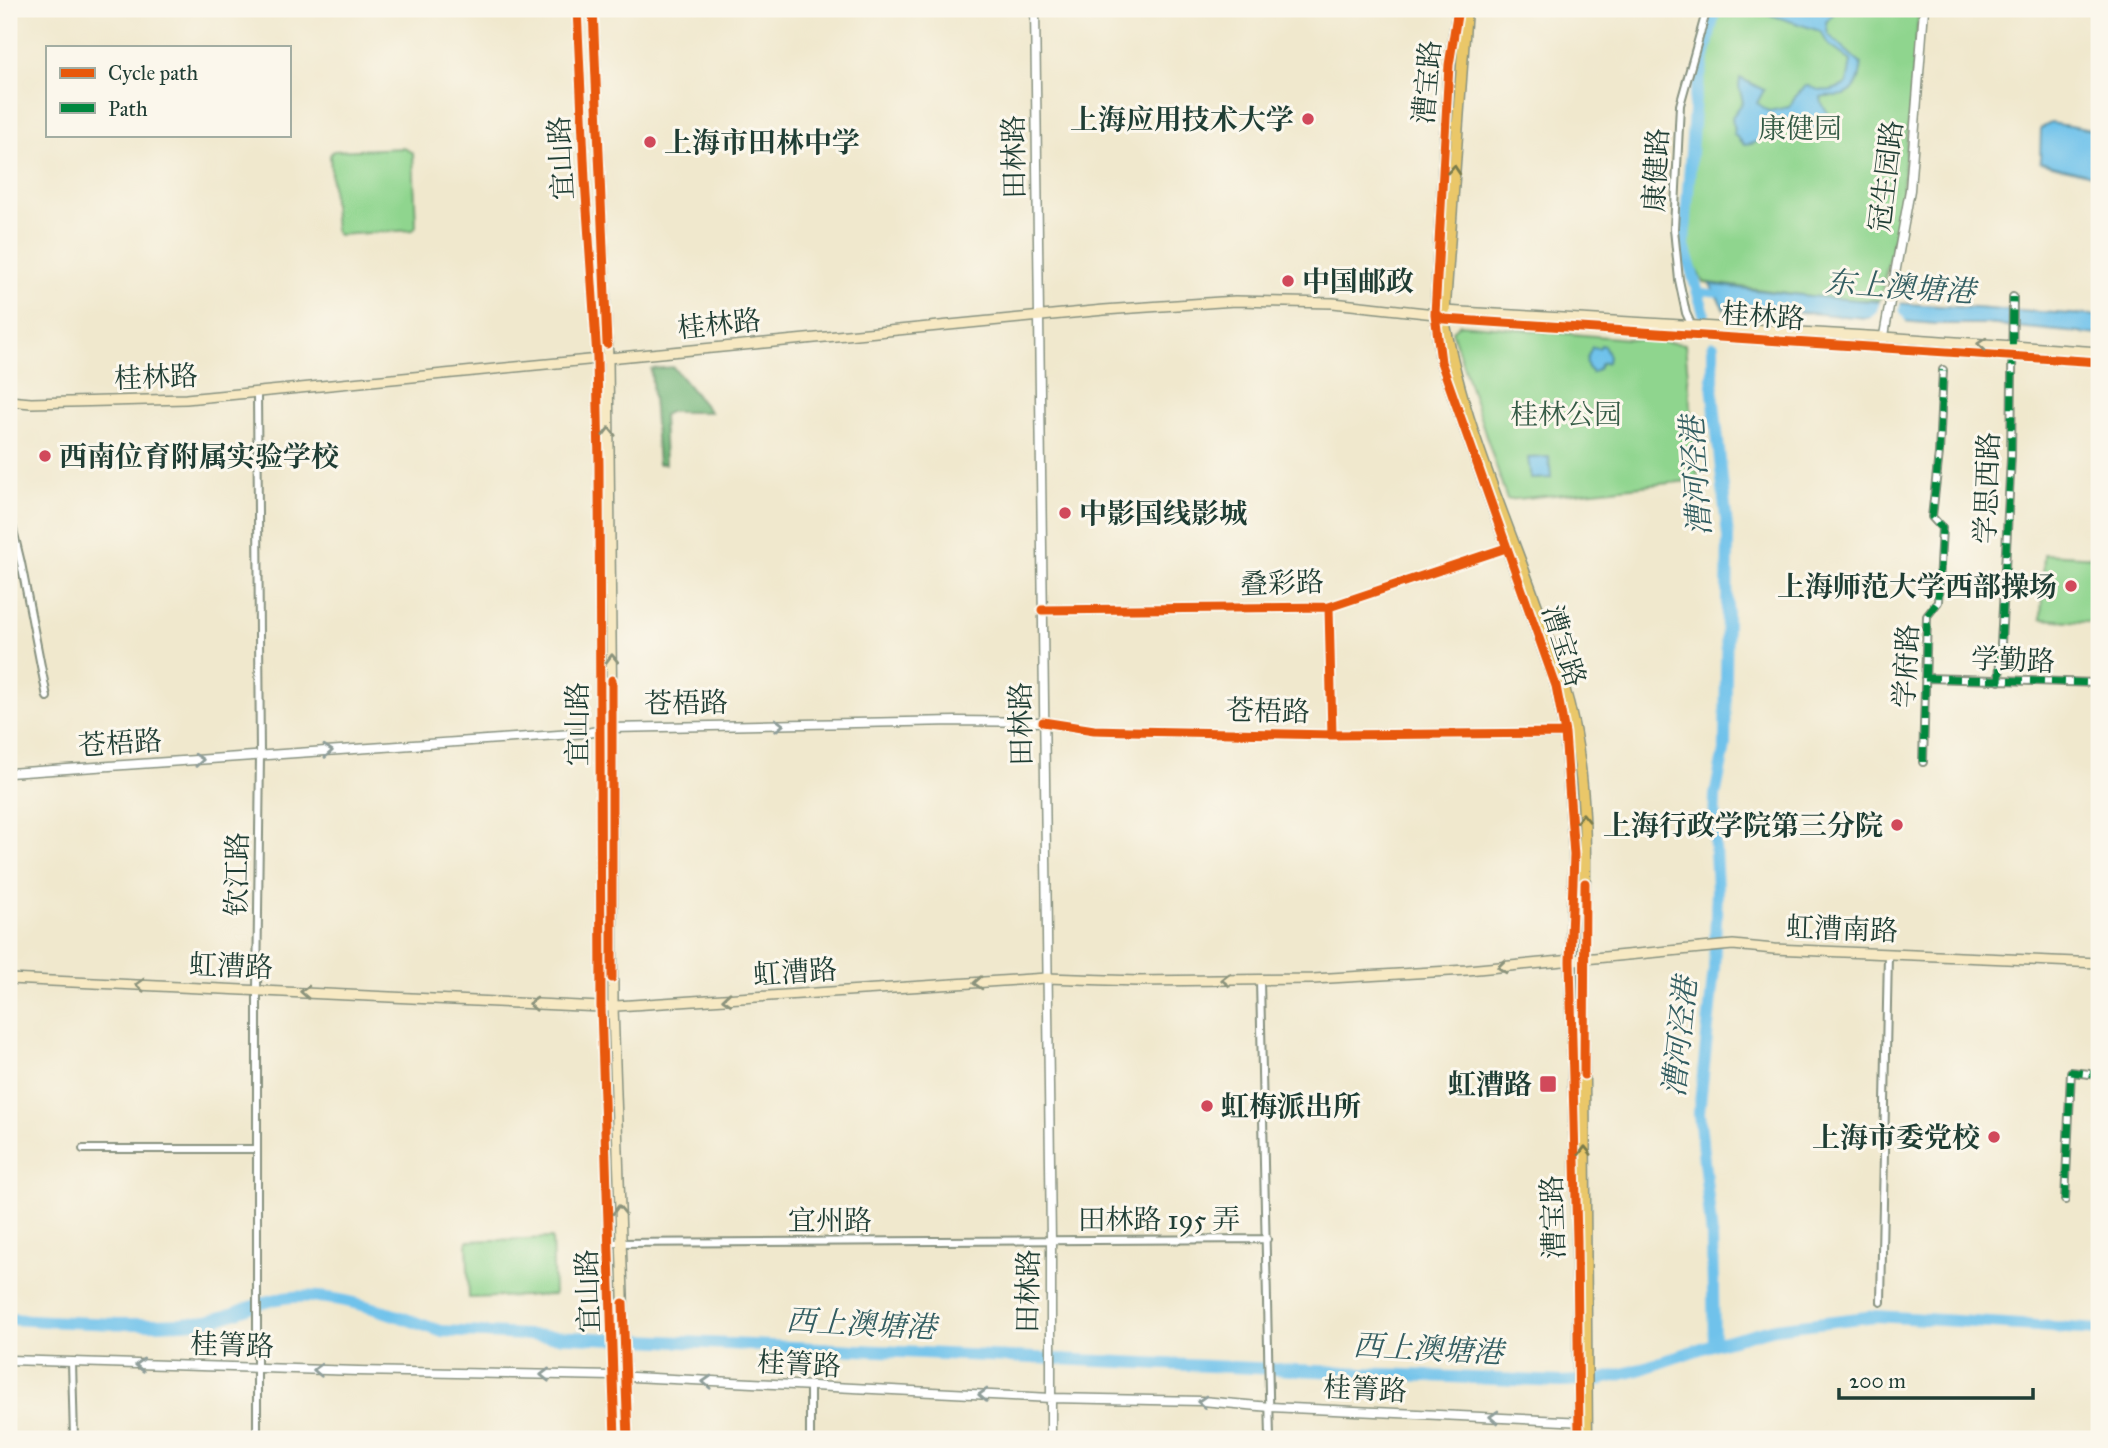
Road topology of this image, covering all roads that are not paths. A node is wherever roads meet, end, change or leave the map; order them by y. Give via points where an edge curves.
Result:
1 (577, 9) edge
2 (593, 9) edge
3 (1035, 9) edge
4 (1458, 9) edge
5 (1466, 9) edge
6 (1707, 9) edge
7 (1924, 9) edge
8 (2013, 301) dead end
9 (1441, 315) junction
10 (1038, 316) junction
11 (1693, 330) junction
12 (1884, 337) junction
13 (2012, 346) junction
14 (1882, 347) junction
15 (2099, 352) edge
16 (2012, 356) junction
17 (597, 358) junction
18 (608, 358) junction
19 (2099, 362) edge
20 (1943, 370) dead end
21 (257, 393) junction
22 (9, 401) edge
23 (9, 513) edge
24 (1510, 547) junction
25 (1329, 607) junction
26 (1042, 610) junction
27 (1925, 678) junction
28 (1999, 681) junction
29 (2099, 683) edge
30 (47, 697) dead end
31 (1043, 722) junction
32 (612, 728) junction
33 (600, 729) junction
34 (1570, 734) junction
35 (1332, 735) junction
36 (260, 755) junction
37 (1923, 762) dead end
38 (9, 773) edge
39 (1888, 954) junction
40 (1583, 959) junction
41 (1570, 961) junction
42 (2099, 963) edge
43 (1046, 978) junction
44 (9, 979) edge
45 (1260, 980) junction
46 (257, 990) junction
47 (601, 1007) junction
48 (612, 1007) junction
49 (2099, 1075) edge
50 (83, 1149) dead end
51 (257, 1149) junction
52 (2065, 1200) dead end
53 (1267, 1239) junction
54 (1051, 1241) junction
55 (620, 1242) junction
56 (609, 1243) junction
57 (1881, 1302) dead end
58 (9, 1360) edge
59 (72, 1362) junction
60 (1583, 1367) junction
61 (257, 1368) junction
62 (613, 1376) junction
63 (627, 1378) junction
64 (810, 1387) junction
65 (1051, 1398) junction
66 (1270, 1408) junction
67 (1583, 1422) junction
68 (74, 1439) edge
69 (257, 1439) edge
70 (615, 1439) edge
71 (628, 1439) edge
72 (810, 1439) edge
73 (1051, 1439) edge
74 (1270, 1439) edge
75 (1579, 1439) edge
76 (1587, 1439) edge

1 - 17 main road, 宜山路
2 - 18 main road, 宜山路
3 - 10 street, 田林路
4 - 9 main road, 漕宝路 via 1449,65
9 -> 5 main road, 漕宝路
6 - 11 street, 康健路 via 1680,105 1676,179 1675,251
7 - 12 street, 冠生园路 via 1910,190
8 - 13 street, 学思西路
9 - 10 main road, 桂林路 via 1334,303 1235,301
9 - 11 main road, 桂林路 via 1531,326
9 - 24 main road, 漕宝路 via 1441,362
10 - 18 main road, 桂林路
10 - 26 street, 田林路
11 - 12 main road, 桂林路
11 - 14 main road, 桂林路
13 -> 12 main road, 桂林路
12 - 14 street, 冠生园路
13 - 15 main road, 桂林路
13 - 16 street, 学思西路
14 - 16 main road, 桂林路
16 - 19 main road, 桂林路
16 - 28 street, 学思西路
17 - 18 main road, 桂林路
17 - 21 main road, 桂林路
17 - 33 main road, 宜山路
32 -> 18 main road, 宜山路
20 - 27 street, 学府路 via 1932,517 1942,528 1938,602 1927,616
21 - 22 main road, 桂林路 via 186,400
21 - 36 street, 钦江路
23 - 30 street
24 - 25 street, 叠彩路
24 - 34 main road, 漕宝路
25 - 26 street, 叠彩路
25 - 35 street
26 - 31 street, 田林路
27 - 28 street, 学勤路
27 - 37 street, 学府路
28 - 29 street, 学勤路
32 -> 31 street, 苍梧路
31 - 35 street, 苍梧路 via 1094,730
31 - 43 street, 田林路
32 - 33 street, 苍梧路
32 - 48 main road, 宜山路
36 -> 33 street, 苍梧路
33 - 47 main road, 宜山路
34 - 35 street, 苍梧路
40 -> 34 main road, 漕宝路 via 1582,800
34 - 41 main road, 漕宝路 via 1574,855
38 -> 36 street, 苍梧路
36 - 46 street, 钦江路
39 - 40 main road, 虹漕南路 via 1733,945
39 - 42 main road, 虹漕南路
39 - 57 street
40 - 41 main road, 虹漕路
60 -> 40 main road, 漕宝路
41 -> 45 main road, 虹漕路
41 - 60 main road, 漕宝路
45 -> 43 main road, 虹漕路
43 -> 48 main road, 虹漕路
43 - 54 street, 田林路
46 -> 44 main road, 虹漕路
45 - 53 street
47 -> 46 main road, 虹漕路
46 - 51 street, 钦江路
47 - 48 main road, 虹漕路
47 - 56 main road, 宜山路
55 -> 48 main road, 宜山路
49 - 52 street via 2071,1072
50 - 51 street
51 - 61 street, 钦江路
53 - 54 street, 田林路 195 弄
53 - 66 street
54 - 55 street, 宜州路
54 - 65 street, 田林路
55 - 56 street, 宜州路
55 - 63 main road, 宜山路
56 - 62 main road, 宜山路
58 - 59 street, 桂箐路
61 -> 59 street, 桂箐路
59 - 68 street
60 - 67 main road, 漕宝路
62 -> 61 street, 桂箐路
61 - 69 street, 钦江路
62 - 63 street, 桂箐路
62 - 70 main road, 宜山路
64 -> 63 street, 桂箐路
63 - 71 main road, 宜山路
65 -> 64 street, 桂箐路
64 - 72 street
66 -> 65 street, 桂箐路 via 1202,1401
65 - 73 street, 田林路
67 -> 66 street, 桂箐路
66 - 74 street
67 - 75 main road, 漕宝路
67 - 76 main road, 漕宝路

